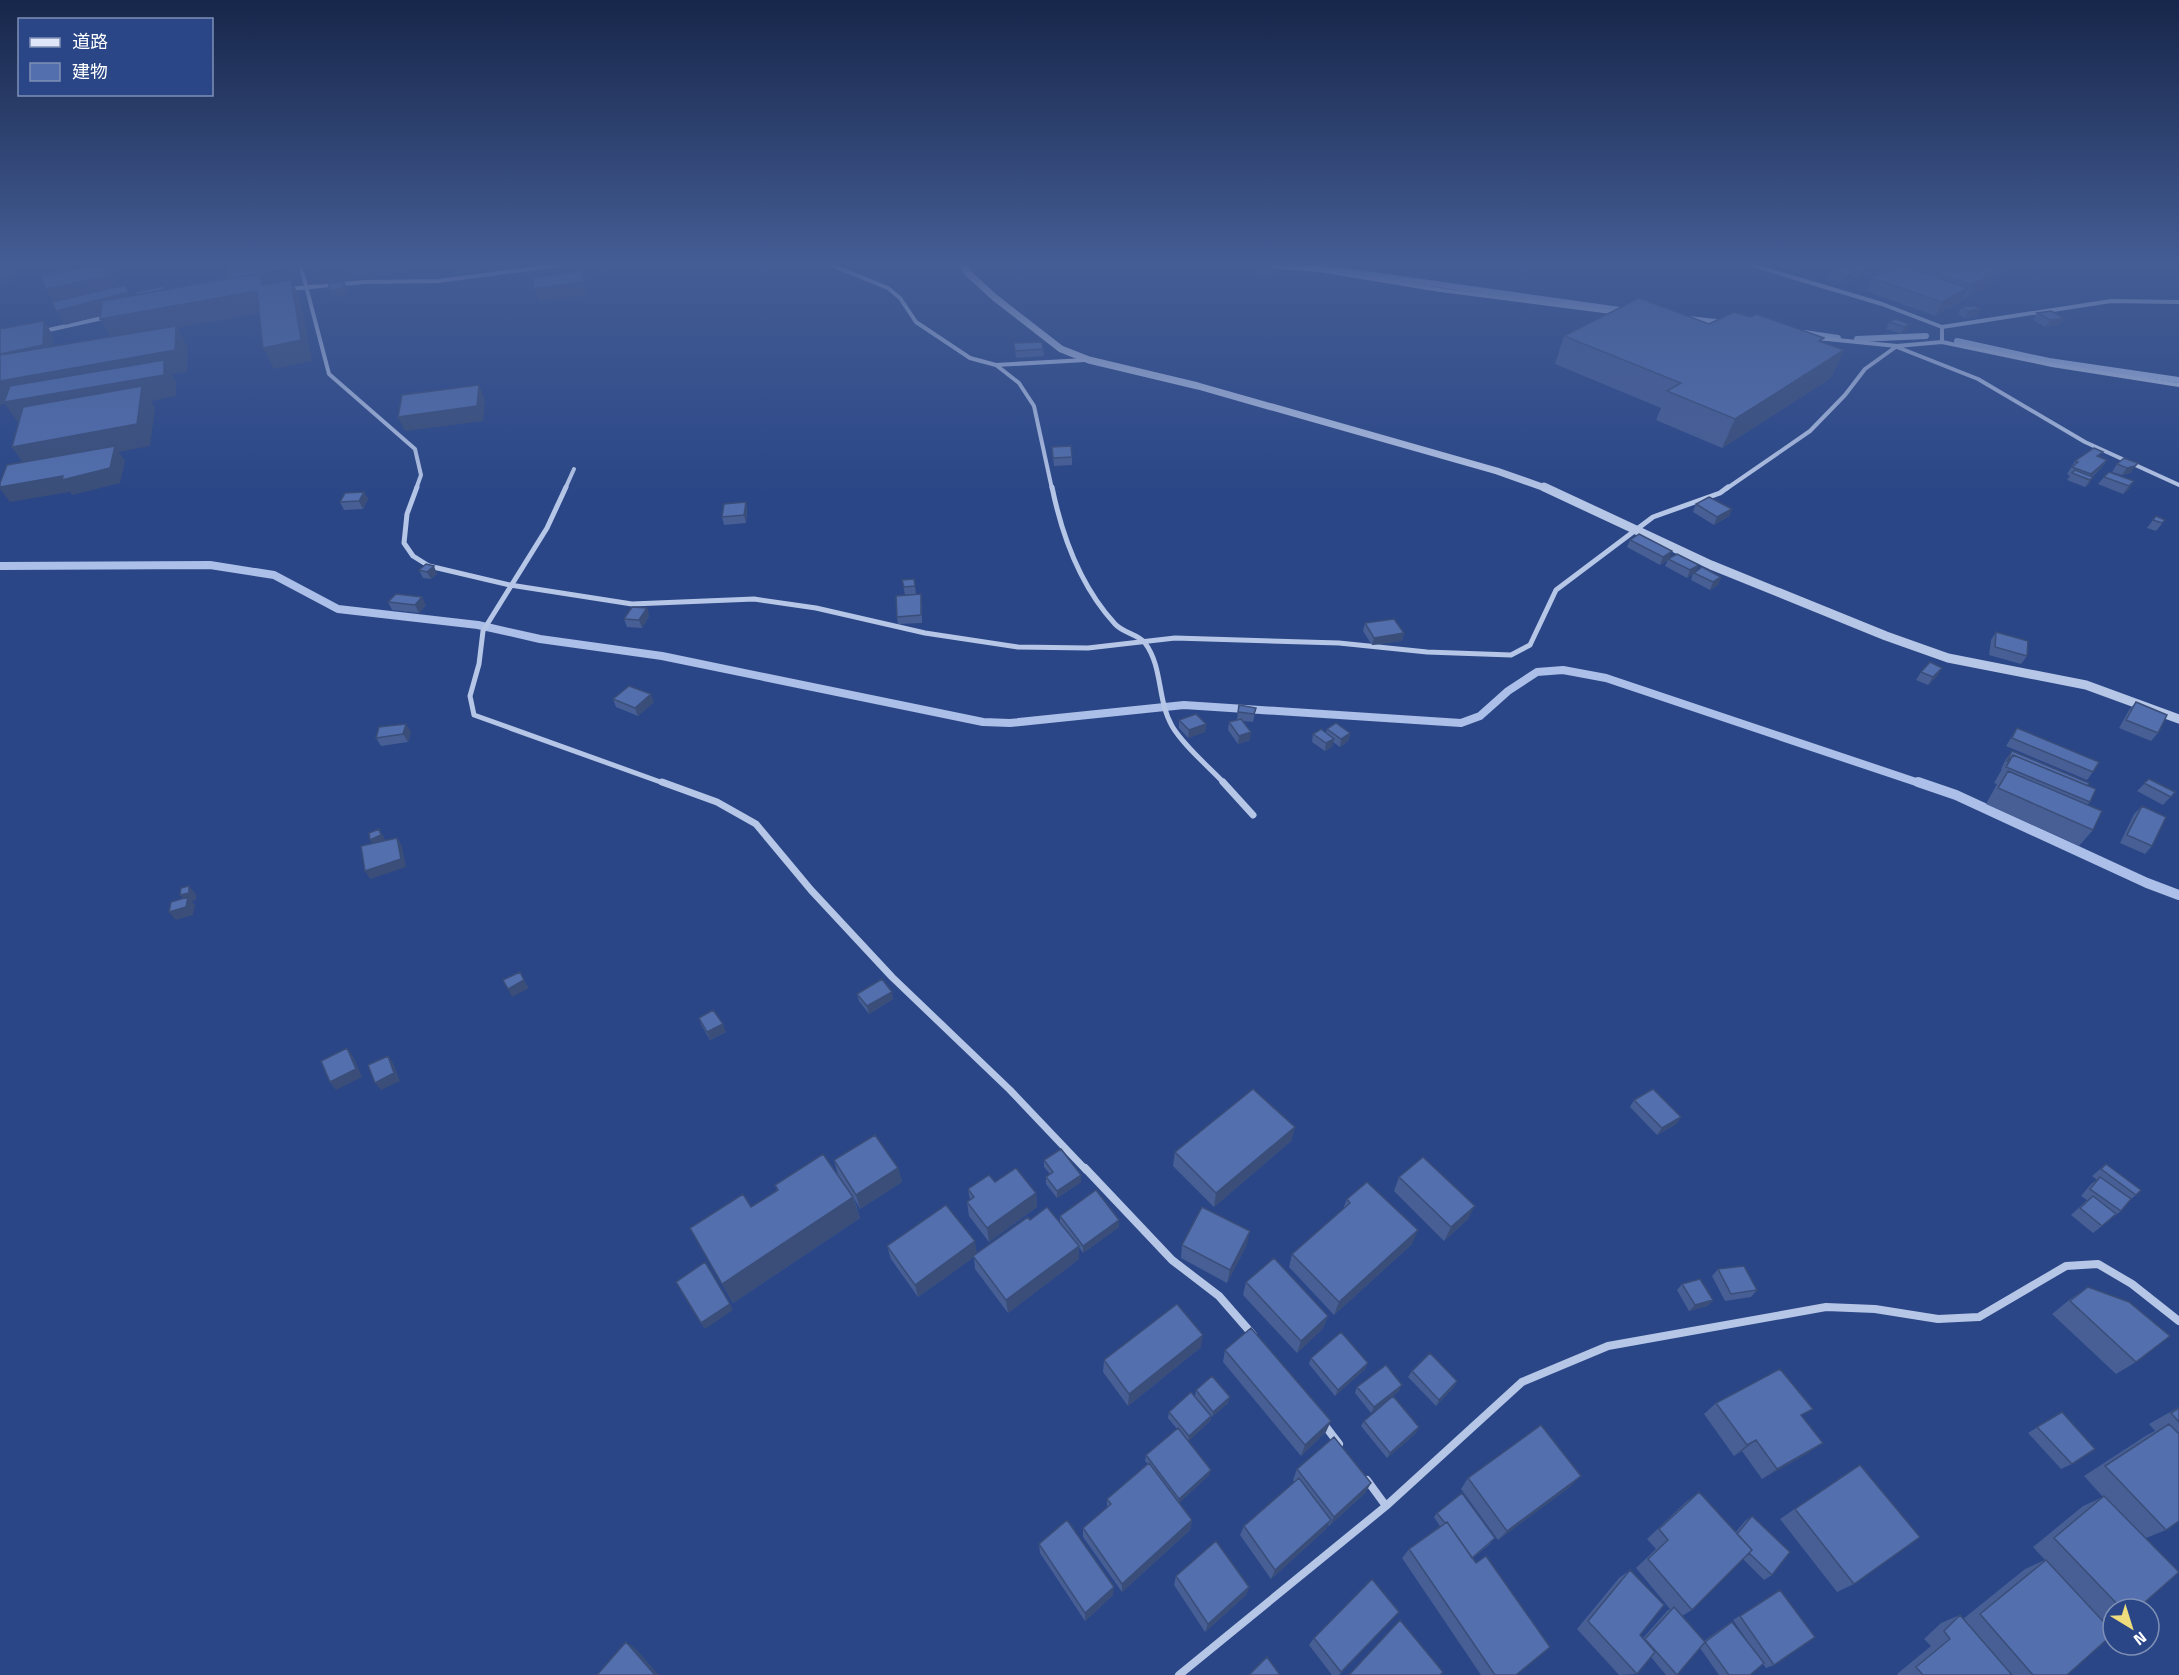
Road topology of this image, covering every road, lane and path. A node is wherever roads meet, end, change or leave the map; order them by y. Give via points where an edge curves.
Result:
1 (320, 341) edge
2 (943, 341) edge
3 (1051, 341) edge
4 (1850, 341) edge
5 (1942, 342) joint
6 (1896, 346) junction
7 (1089, 360) junction
8 (996, 365) junction
9 (2179, 385) edge
10 (574, 469) dead end
11 (2179, 485) edge
12 (1635, 529) junction
13 (510, 585) junction
14 (1144, 641) junction
15 (2179, 719) edge
16 (1253, 815) dead end
17 (2179, 1321) edge
18 (1257, 1340) edge
19 (1316, 1413) edge
20 (1344, 1450) edge
21 (1358, 1469) edge
22 (1386, 1506) junction
23 (1179, 1675) edge

1 - 13 street via 329,374 415,449 421,475 407,514 404,543 413,556 429,566
2 - 8 street via 970,358
3 - 7 street
4 - 6 street
5 - 6 street
5 - 9 street
6 - 11 street via 1978,379 2085,442
6 - 12 street via 1864,369 1810,431 1719,493 1653,517
7 - 8 street
7 - 12 street via 1209,389 1497,471 1554,491
8 - 14 street via 1019,382 1034,406 1057,512 1070,550 1101,609 1119,629
10 - 13 street via 547,528
12 - 14 street via 1556,590 1530,645 1511,655 1339,643 1175,638
12 - 15 street via 1733,574 1938,654 2086,685
13 - 14 street via 632,604 754,599 1018,647 1088,648
13 - 18 street via 483,631 470,696 474,715 717,802 756,824 892,977 1010,1090 1172,1260 1219,1296
14 - 16 street via 1156,663 1162,699 1172,726
17 - 22 street via 2133,1284 2098,1264 2066,1266 1979,1317 1938,1319 1826,1306 1608,1346 1522,1382
19 - 20 street
21 - 22 street
22 - 23 street

